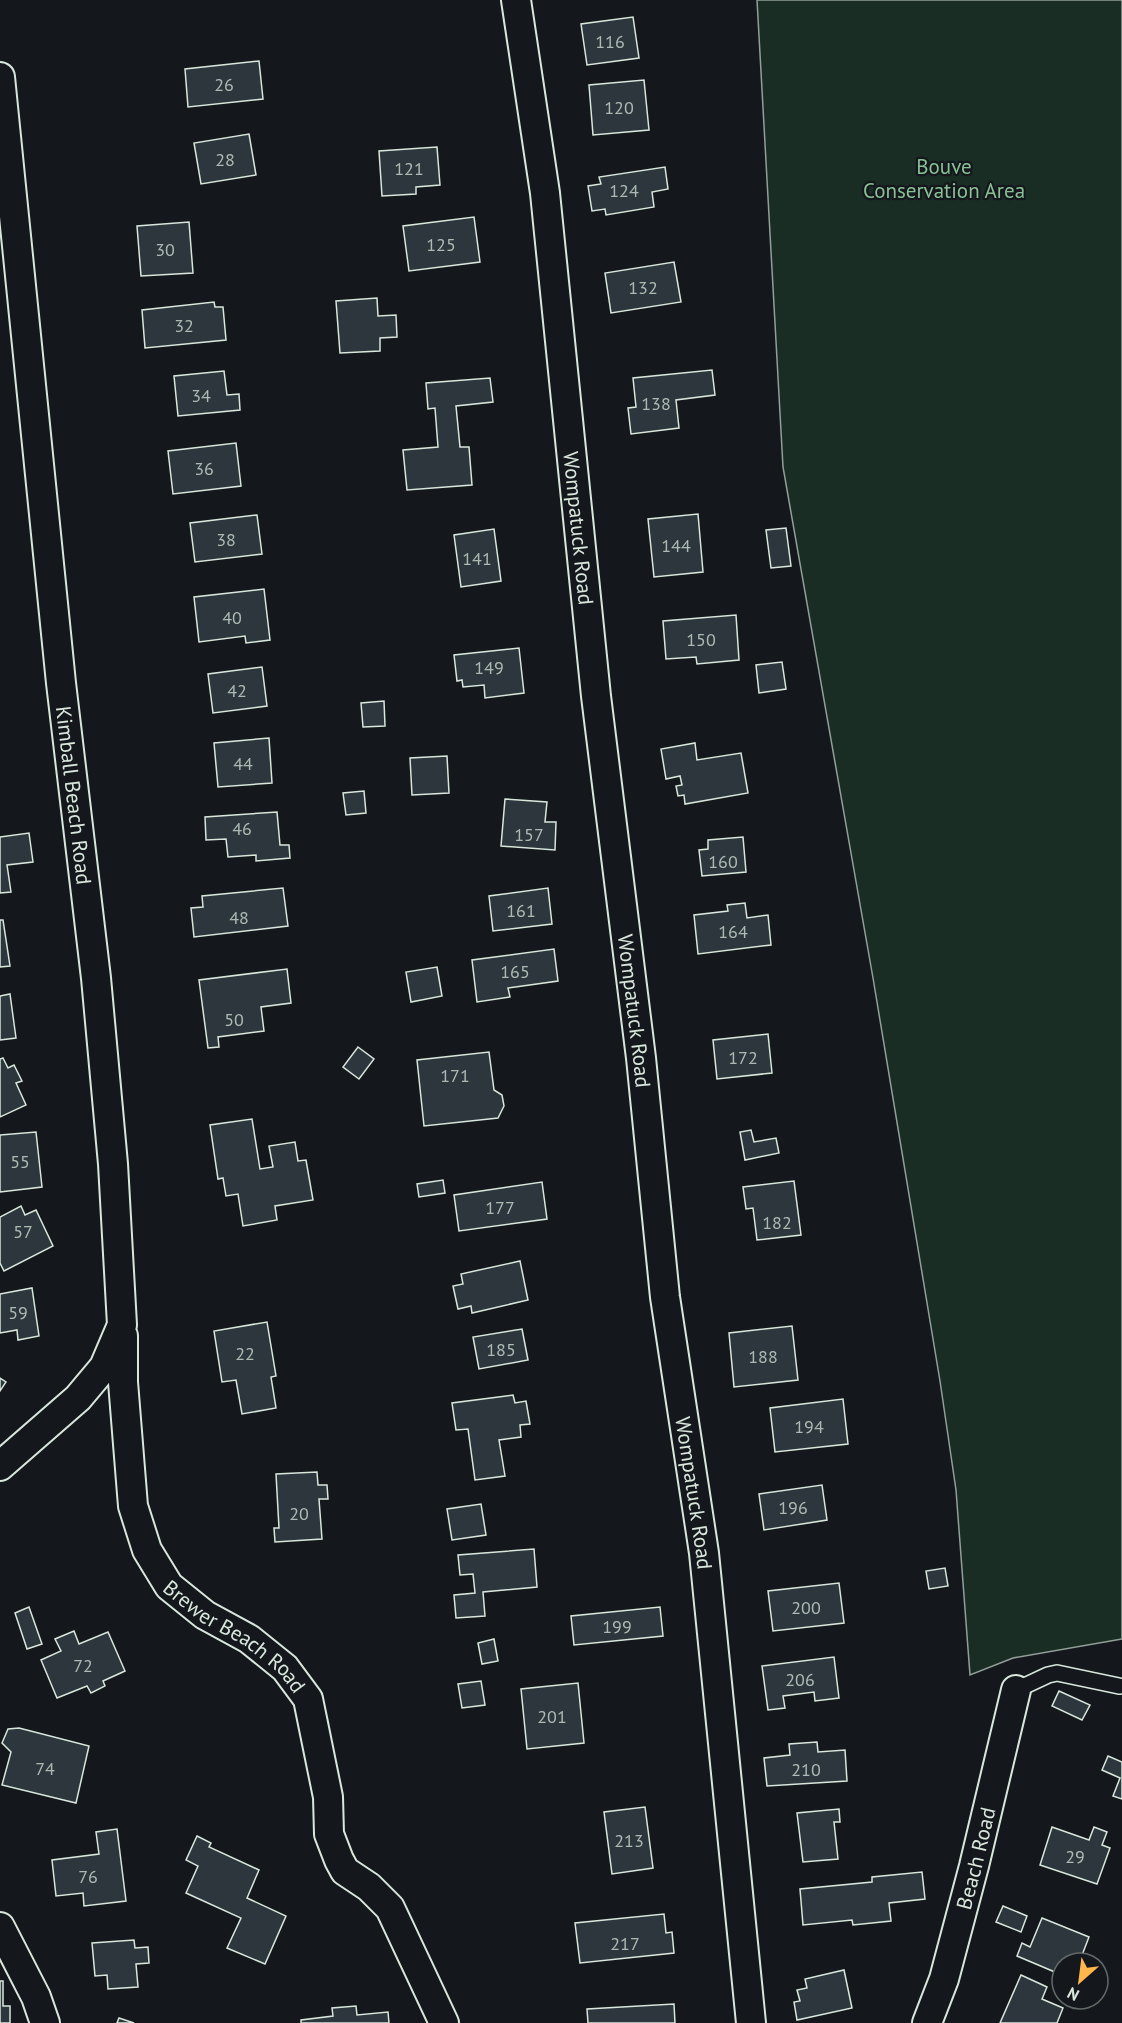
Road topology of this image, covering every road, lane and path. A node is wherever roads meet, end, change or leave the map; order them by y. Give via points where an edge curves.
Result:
1 (516, 0) edge
2 (0, 77) edge
3 (122, 1325) junction
4 (0, 1466) edge
5 (1119, 1686) dead end
6 (1016, 1690) joint
7 (0, 1927) edge
8 (45, 2023) edge
9 (444, 2023) edge
10 (751, 2023) edge
11 (927, 2023) edge

1 - 10 street, Wompatuck Road via 545,193 597,704 641,1058 665,1297 704,1553
2 - 3 street, Kimball Beach Road via 61,683 96,978 113,1164
3 - 4 street, Kimball Beach Road via 104,1367 78,1398
3 - 9 street, Brewer Beach Road via 132,1496 147,1550 169,1586 285,1668 308,1700 328,1797 329,1834 339,1860 345,1871 390,1908
5 - 6 lane via 1058,1673
6 - 11 street, Beach Road via 944,1979
7 - 8 street

